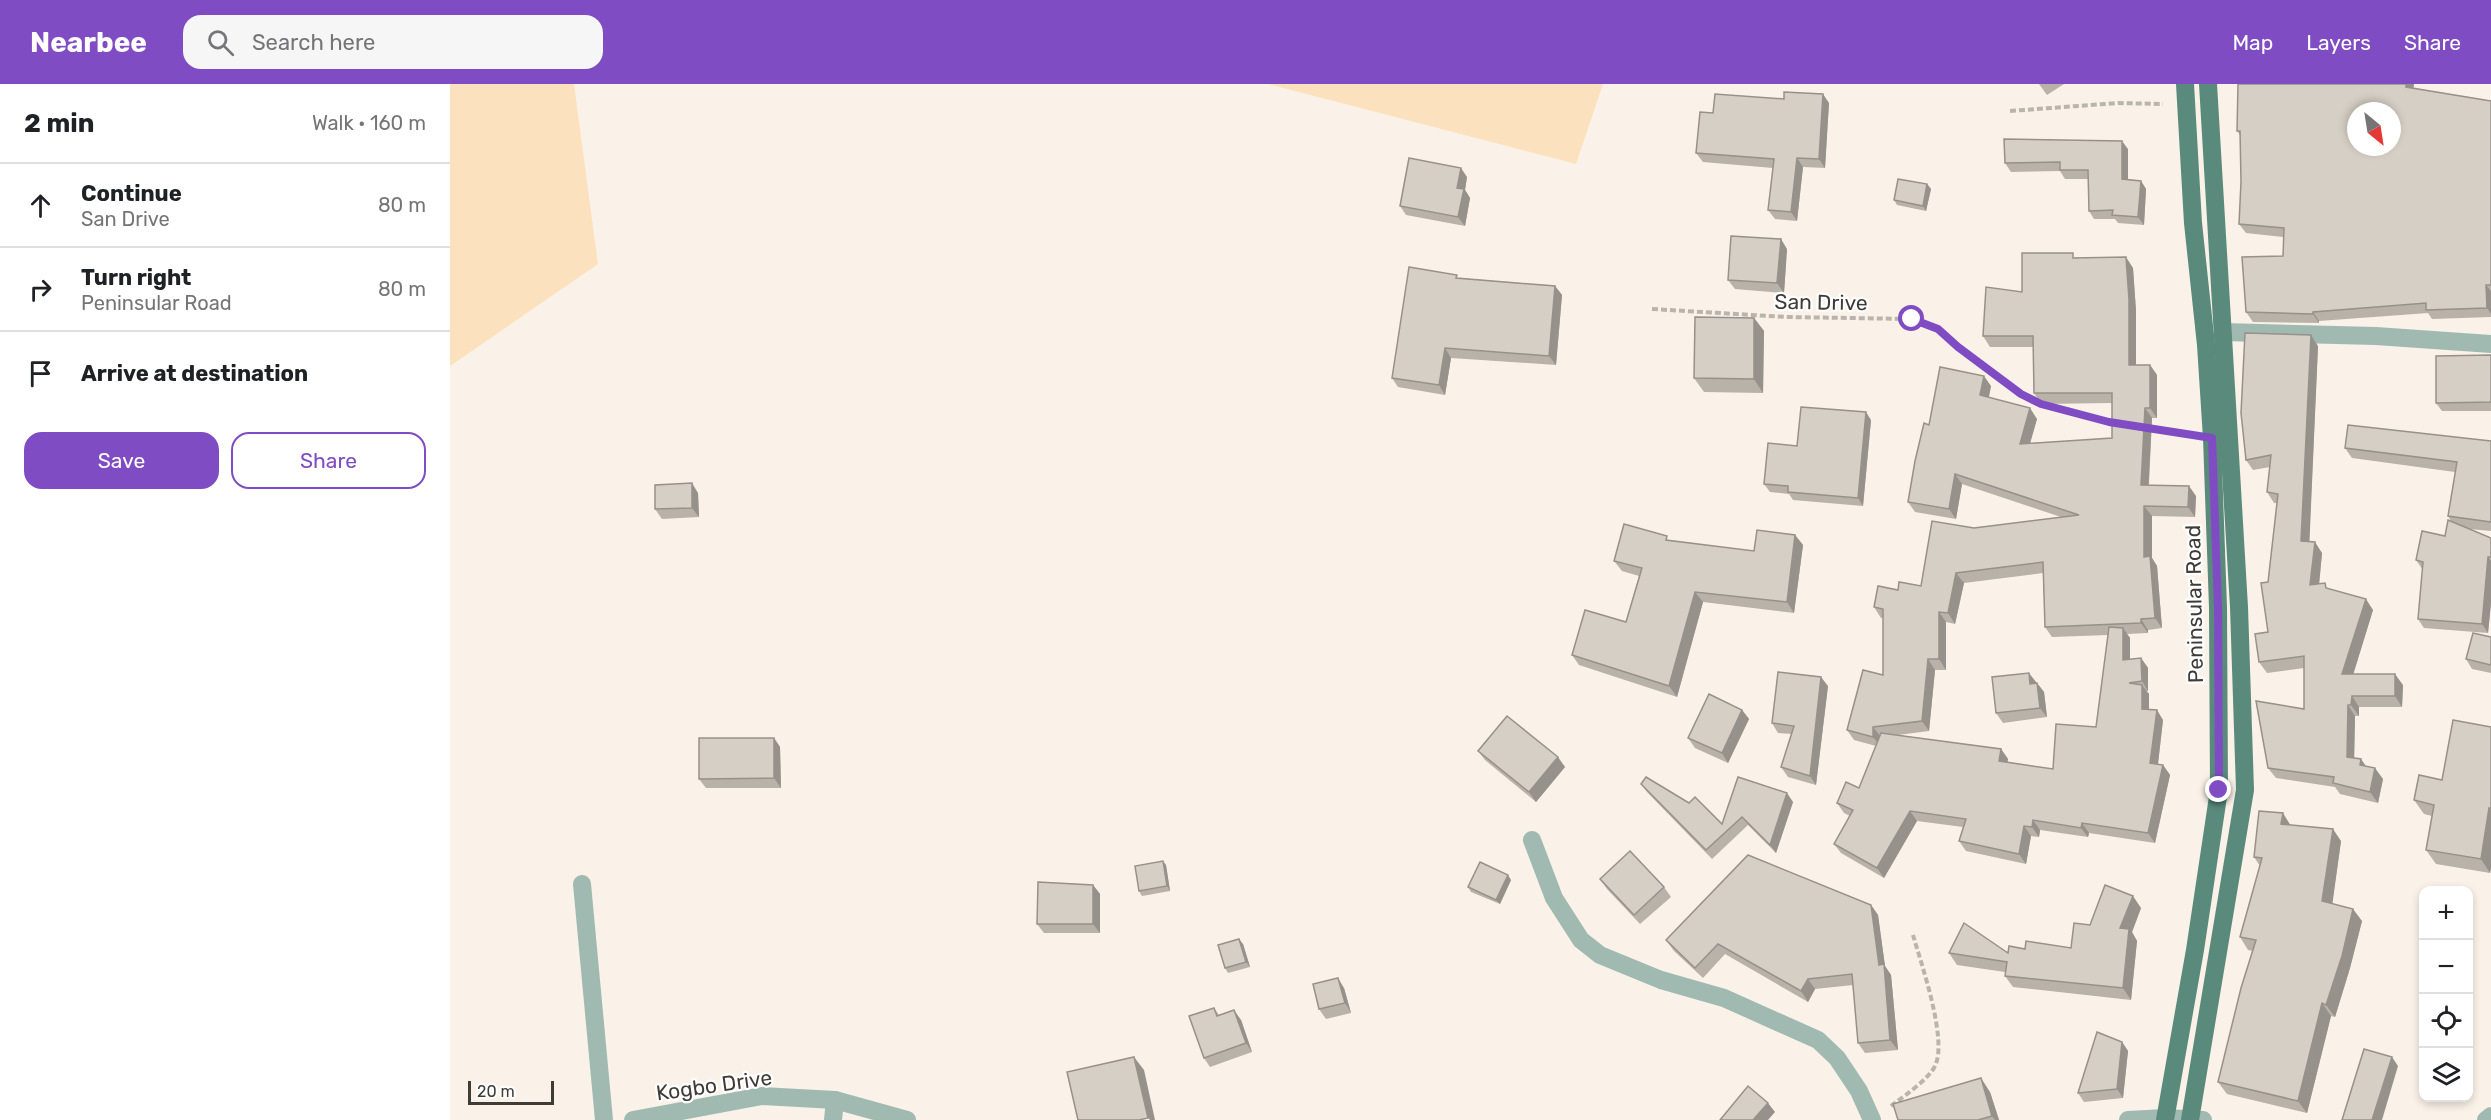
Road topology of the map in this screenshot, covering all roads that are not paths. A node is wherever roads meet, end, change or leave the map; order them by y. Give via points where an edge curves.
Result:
1 (2185, 84) edge
2 (2208, 84) edge
3 (2223, 332) junction
4 (2491, 344) edge
5 (1532, 840) dead end
6 (582, 884) dead end
7 (835, 1100) junction
8 (2491, 1116) edge
9 (2165, 1119) edge
10 (2194, 1119) edge
11 (604, 1120) edge
12 (633, 1120) edge
13 (833, 1120) edge
14 (907, 1120) edge
15 (1872, 1120) edge
16 (2128, 1120) edge
17 (2486, 1120) edge

1 - 9 main road, Peninsular Road via 2212,438 2219,790
2 - 3 main road, Peninsular Road
3 - 4 street
3 - 10 main road, Peninsular Road via 2245,790
5 - 15 street via 1554,898 1581,940 1600,955 1661,980 1724,998 1818,1040 1837,1058
6 - 11 street
7 - 12 street, Kogbo Drive via 762,1096
7 - 13 street
7 - 14 street, Kogbo Drive
8 - 17 street
9 - 10 street
9 - 16 street

